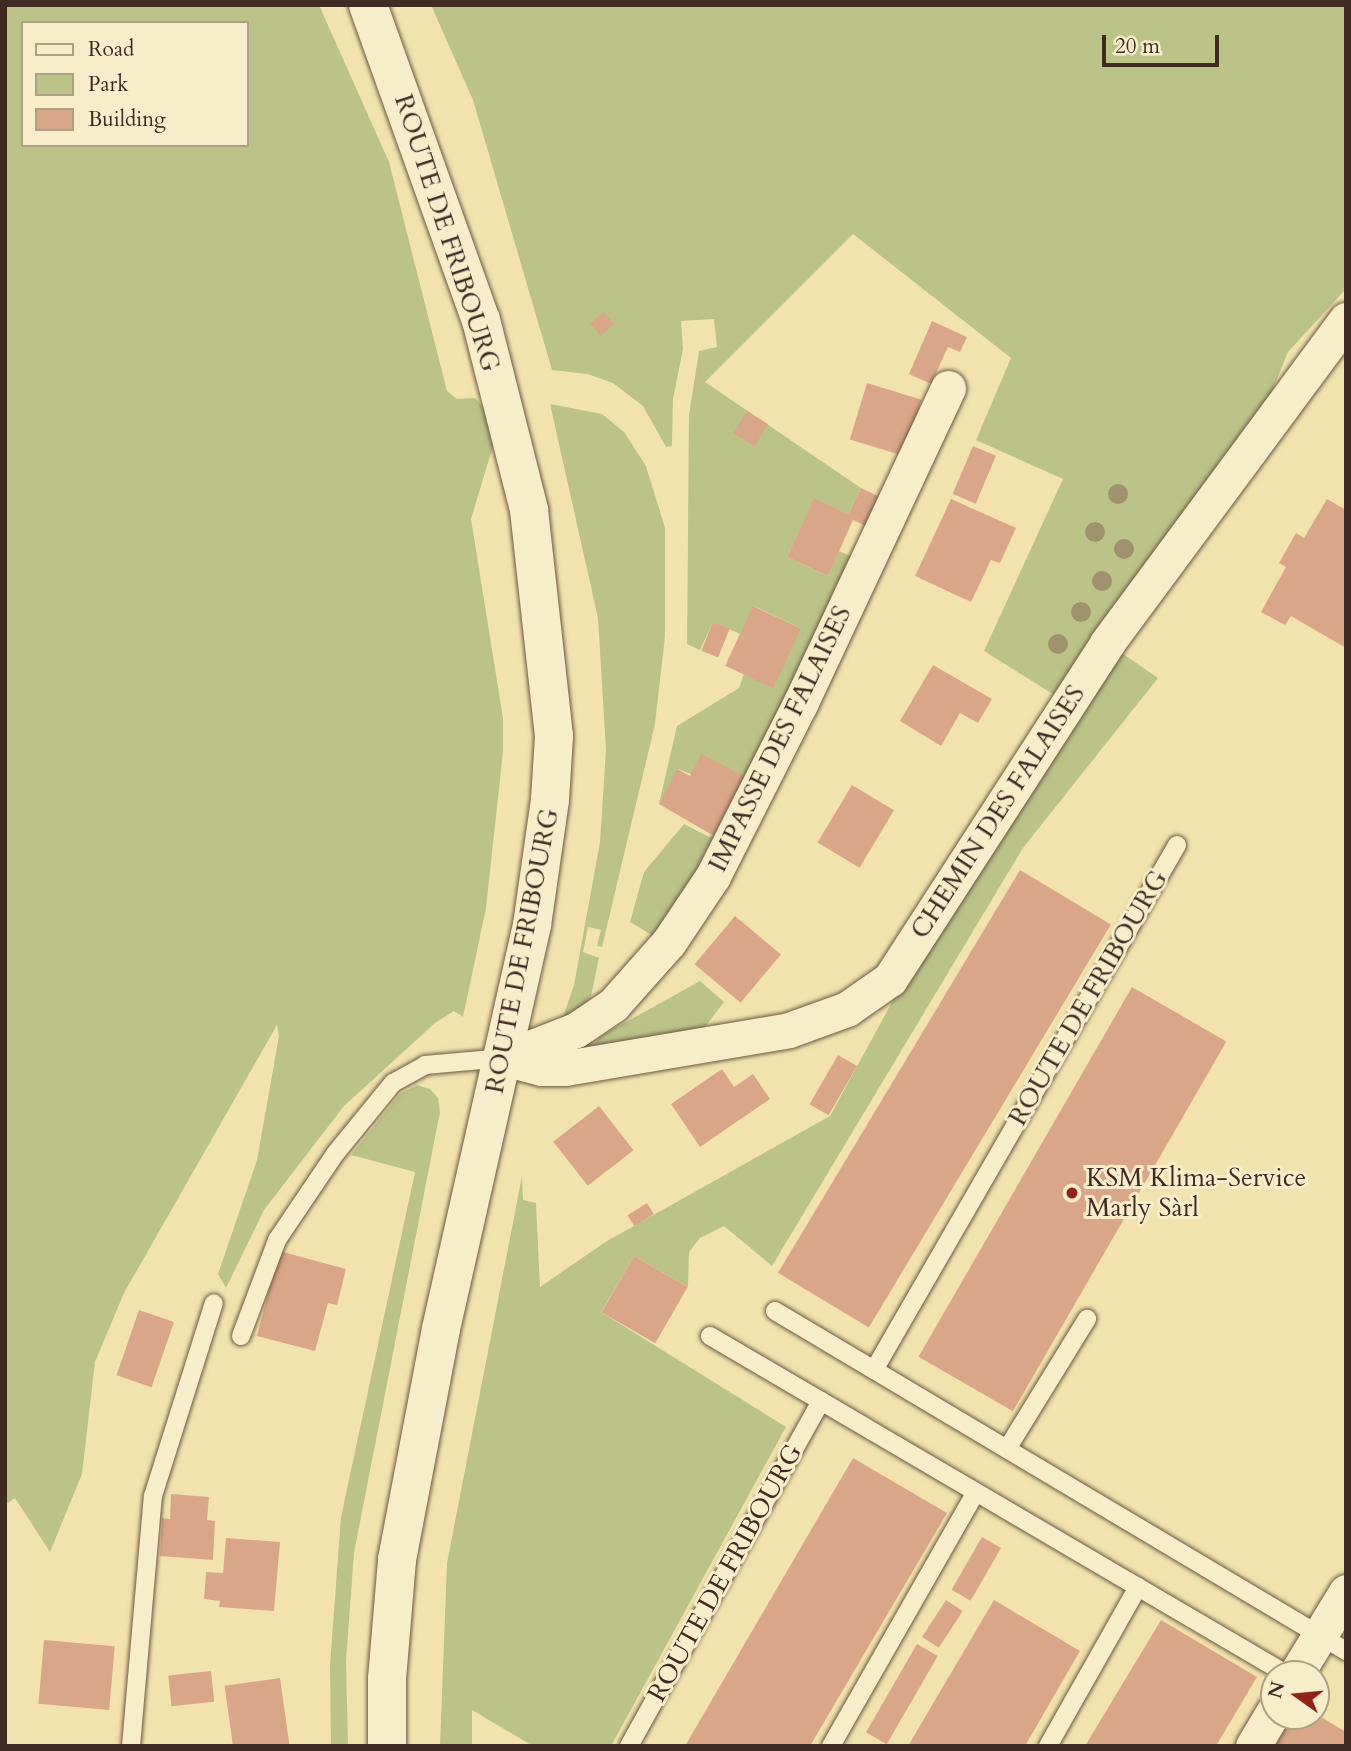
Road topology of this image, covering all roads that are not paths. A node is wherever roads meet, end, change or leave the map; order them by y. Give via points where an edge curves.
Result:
1 (368, 5) edge
2 (1346, 320) edge
3 (948, 388) dead end
4 (1177, 845) dead end
5 (504, 1058) junction
6 (214, 1303) dead end
7 (775, 1311) dead end
8 (1087, 1319) dead end
9 (241, 1336) dead end
10 (710, 1336) dead end
11 (874, 1370) junction
12 (821, 1401) junction
13 (1007, 1449) junction
14 (976, 1492) junction
15 (1138, 1587) junction
16 (1346, 1592) edge
17 (1333, 1643) edge
18 (1262, 1660) edge
19 (1313, 1660) edge
20 (1263, 1730) edge
21 (131, 1746) edge
22 (387, 1746) edge
23 (629, 1746) edge
24 (831, 1746) edge
25 (1048, 1746) edge
26 (1253, 1746) edge

1 - 5 main road, ROUTE DE FRIBOURG via 481,320 529,510 554,736 533,925
2 - 5 street, CHEMIN DES FALAISES via 1107,643 890,979 847,1009 789,1030 565,1068 542,1068
3 - 5 street, IMPASSE DES FALAISES via 800,704 713,876 669,942 613,1005 576,1030
4 - 11 lane, ROUTE DE FRIBOURG
5 - 9 lane via 425,1065 393,1083 335,1154 278,1240
5 - 22 main road, ROUTE DE FRIBOURG via 441,1329 397,1560 387,1678
6 - 21 lane via 153,1496
7 - 11 lane
8 - 13 lane
10 - 12 lane
11 - 13 lane
12 - 14 lane
12 - 23 lane, ROUTE DE FRIBOURG
13 - 17 lane
14 - 15 lane
14 - 24 lane
15 - 18 lane
15 - 25 lane
16 - 17 street
17 - 19 street
20 - 26 street

